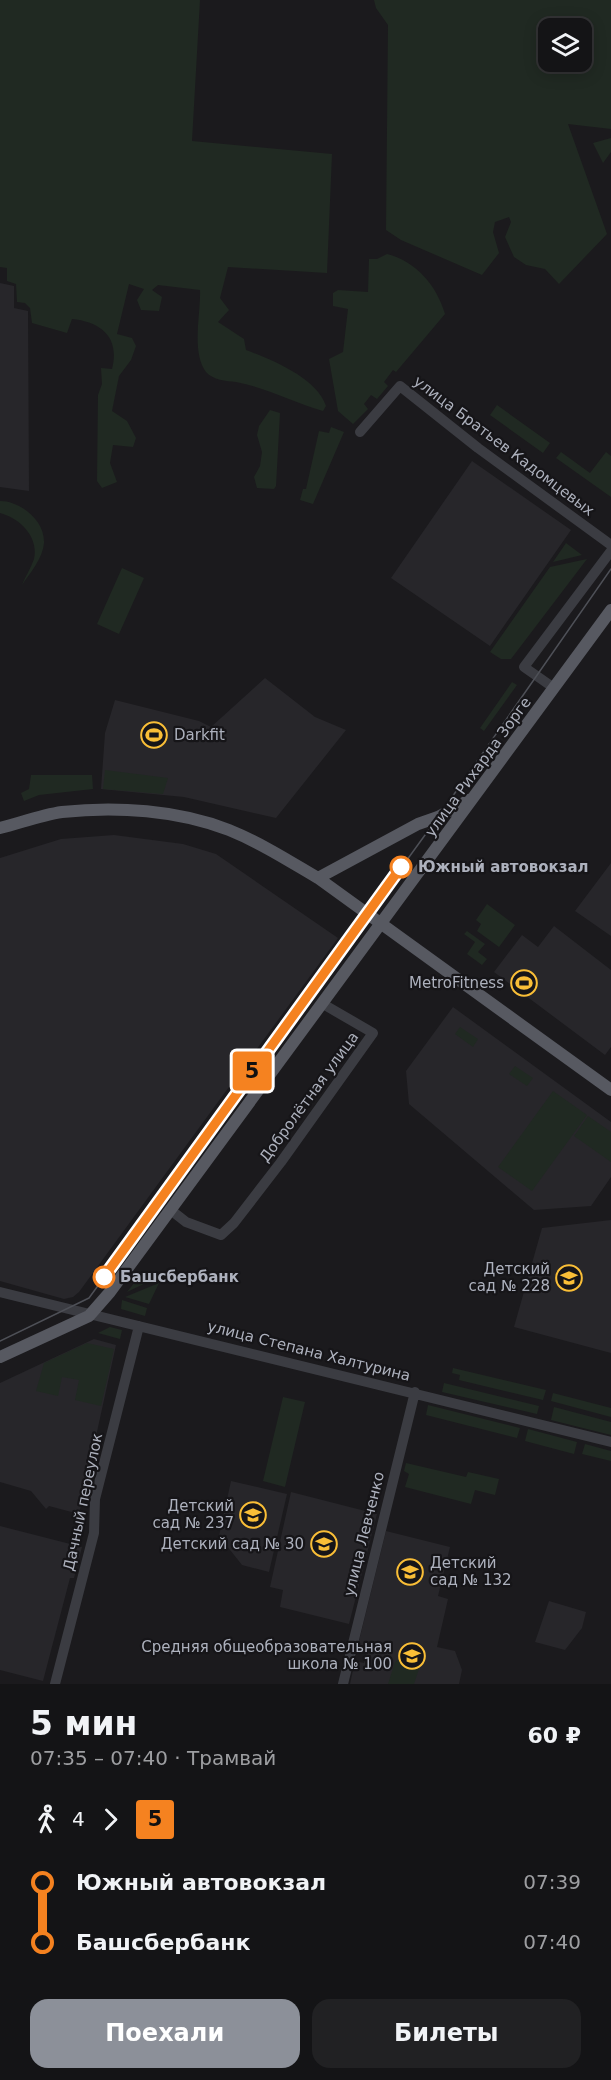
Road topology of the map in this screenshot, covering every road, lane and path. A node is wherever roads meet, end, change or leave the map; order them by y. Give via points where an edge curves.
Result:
1 (360, 432) dead end
2 (611, 546) edge
3 (611, 551) edge
4 (611, 610) edge
5 (554, 688) junction
6 (474, 798) junction
7 (0, 828) edge
8 (318, 878) junction
9 (383, 923) junction
10 (324, 1004) junction
11 (611, 1090) edge
12 (172, 1211) junction
13 (0, 1292) edge
14 (89, 1316) junction
15 (140, 1326) junction
16 (0, 1357) edge
17 (415, 1392) junction
18 (611, 1442) edge
19 (55, 1684) edge
20 (343, 1684) edge

1 - 2 street, улица Братьев Кадомцевых via 400,386
3 - 5 street via 524,667
4 - 5 main road, улица Рихарда Зорге
5 - 6 main road, улица Рихарда Зорге
6 - 8 main road
6 - 9 main road, улица Рихарда Зорге
7 - 8 main road via 60,813 98,809 180,817 228,830 272,850
8 - 9 main road
9 - 10 main road, улица Рихарда Зорге
9 - 11 main road
10 - 12 main road, улица Рихарда Зорге
10 - 12 street, Добролётная улица via 373,1034 222,1234 186,1222
12 - 14 main road, улица Рихарда Зорге
13 - 14 street, улица Степана Халтурина
14 - 15 street, улица Степана Халтурина
14 - 16 main road
15 - 17 street, улица Степана Халтурина
15 - 19 street, Дачный переулок via 95,1500 94,1533
17 - 18 street, улица Степана Халтурина
17 - 20 street, улица Левченко

